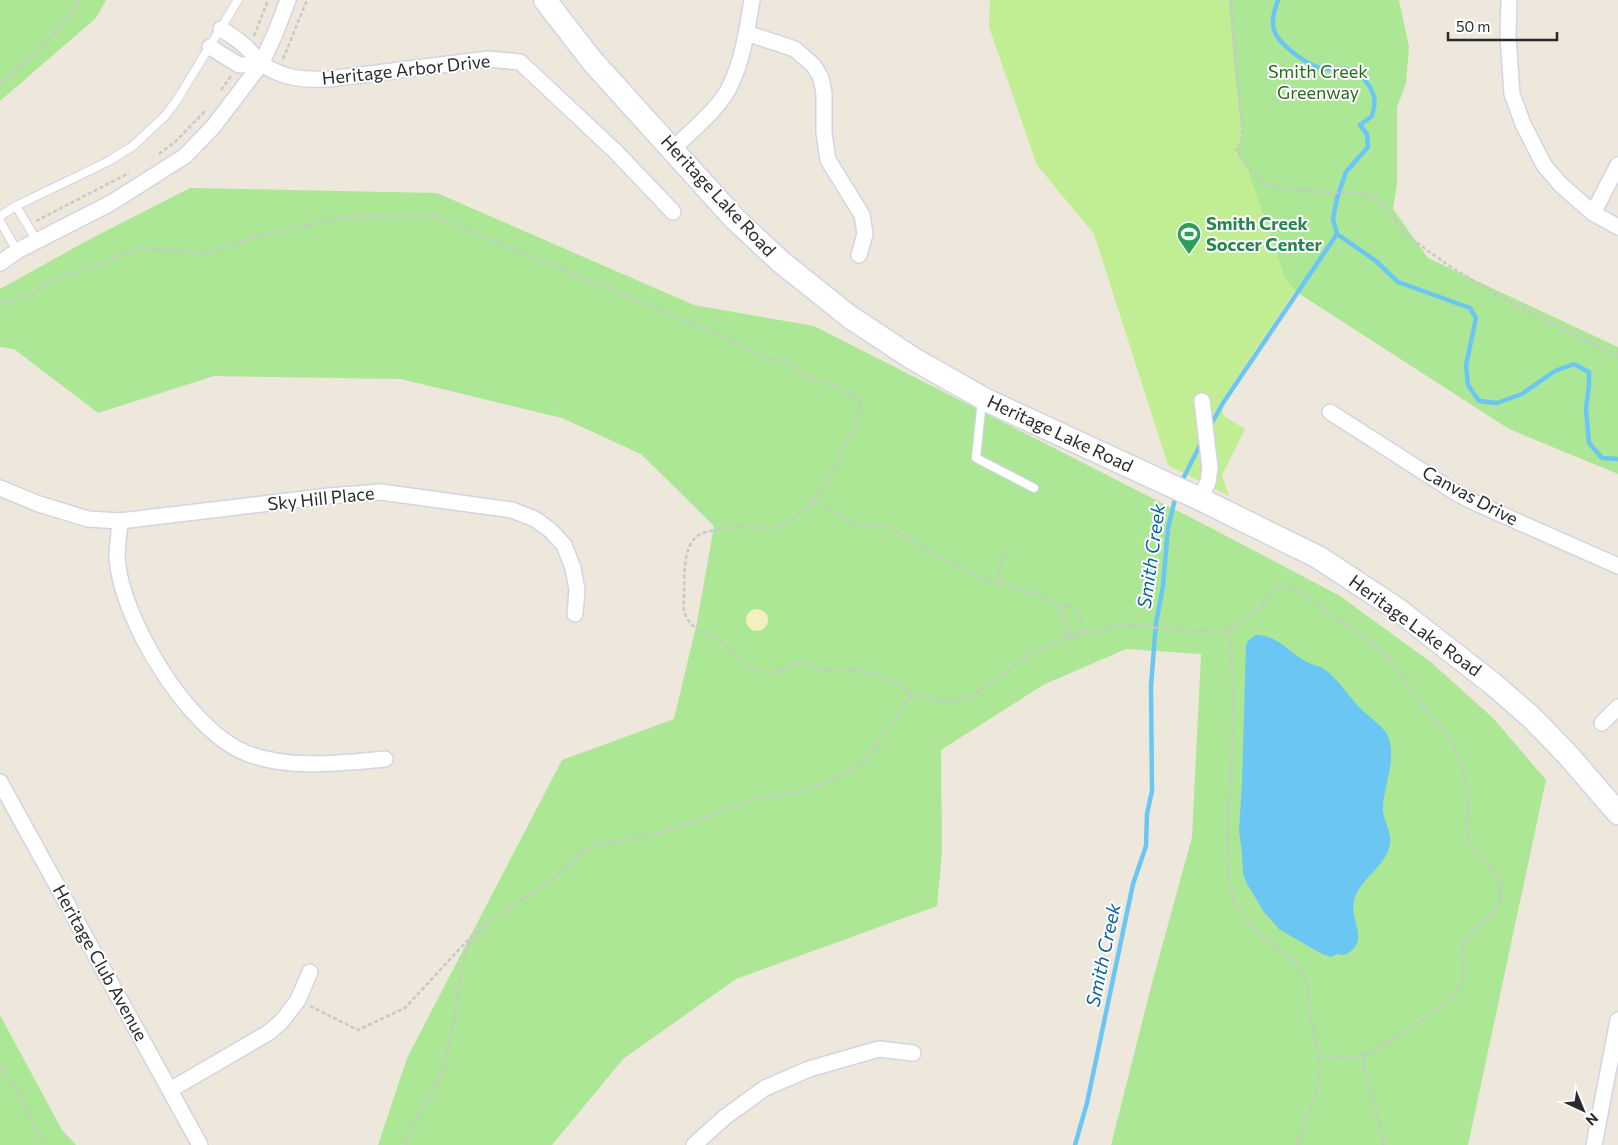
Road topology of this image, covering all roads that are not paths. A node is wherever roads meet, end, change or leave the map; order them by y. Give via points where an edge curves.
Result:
1 (238, 0) edge
2 (288, 0) edge
3 (545, 0) edge
4 (752, 0) edge
5 (1509, 0) edge
6 (221, 29) junction
7 (746, 33) junction
8 (210, 47) junction
9 (261, 64) junction
10 (673, 149) junction
11 (1618, 165) edge
12 (16, 206) junction
13 (673, 212) dead end
14 (1593, 213) junction
15 (0, 216) edge
16 (0, 220) edge
17 (1618, 226) edge
18 (37, 242) junction
19 (17, 251) junction
20 (859, 255) dead end
21 (0, 263) edge
22 (982, 398) junction
23 (1202, 401) dead end
24 (1330, 412) dead end
25 (0, 488) edge
26 (1034, 488) dead end
27 (1200, 499) junction
28 (120, 521) junction
29 (1618, 566) edge
30 (574, 614) dead end
31 (1618, 707) edge
32 (1602, 723) dead end
33 (385, 759) dead end
34 (0, 782) edge
35 (1618, 813) edge
36 (310, 972) dead end
37 (1618, 1020) edge
38 (913, 1053) dead end
39 (170, 1090) junction
40 (200, 1145) edge
41 (694, 1145) edge
42 (1594, 1145) edge

1 - 6 lane
2 - 9 street
3 - 10 main road, Heritage Lake Road via 593,62
4 - 7 street
5 - 14 street via 1512,94 1523,124 1544,165
6 - 8 lane
6 - 9 street via 249,49
7 - 10 street via 730,88 711,112
7 - 20 street via 795,49 814,66 821,78 828,160 862,214 865,234
8 - 9 street via 239,65
8 - 12 lane via 165,116 133,146
9 - 13 street, Heritage Arbor Drive via 290,78 303,80 488,59 520,62 616,152
9 - 18 street via 213,127 185,156 111,203
10 - 22 main road, Heritage Lake Road via 735,219 781,262 850,317 912,358
11 - 14 street
12 - 15 lane
12 - 18 lane
14 - 17 street
16 - 19 lane
18 - 19 street
19 - 21 street
22 - 26 lane via 976,458
22 - 27 main road, Heritage Lake Road
23 - 27 street via 1210,468
24 - 29 street, Canvas Drive via 1458,494
25 - 28 street, Sky Hill Place via 88,519
27 - 35 main road, Heritage Lake Road via 1318,557 1397,609 1531,718
28 - 30 street, Sky Hill Place via 381,492 512,510 536,519 564,545 577,590
28 - 33 street via 118,560 126,601 170,685 196,716 226,742 271,760 328,764
31 - 32 street
34 - 39 street, Heritage Club Avenue
36 - 39 street via 298,1000 268,1033
37 - 42 street
38 - 41 street via 879,1049 809,1069 765,1088
39 - 40 street, Heritage Club Avenue

